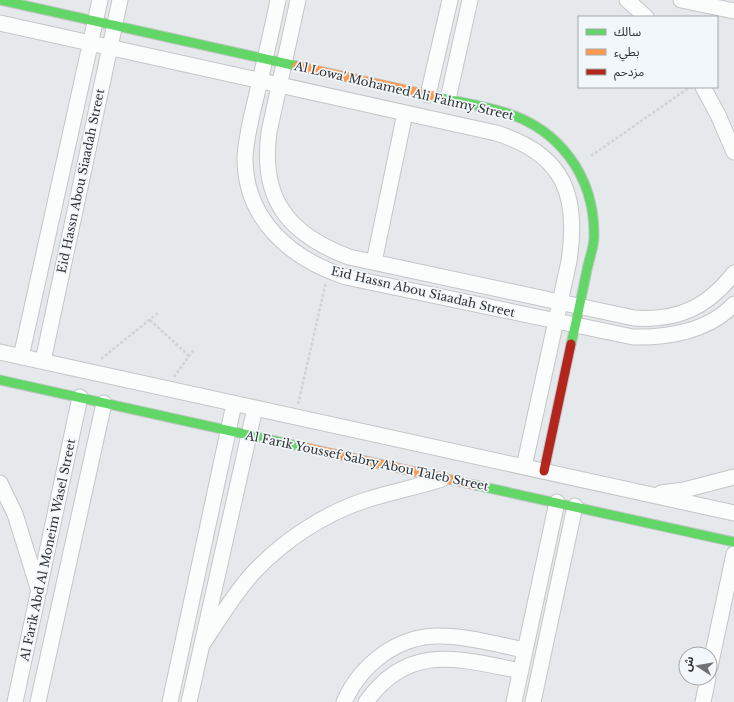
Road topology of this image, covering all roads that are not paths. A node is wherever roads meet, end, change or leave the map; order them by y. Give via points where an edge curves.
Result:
1 (0, 0) edge
2 (100, 0) edge
3 (120, 0) edge
4 (278, 0) edge
5 (298, 0) edge
6 (450, 0) edge
7 (470, 0) edge
8 (627, 0) edge
9 (681, 0) edge
10 (18, 2) edge
11 (734, 11) edge
12 (645, 16) edge
13 (95, 21) junction
14 (0, 24) edge
15 (115, 26) junction
16 (90, 43) junction
17 (110, 48) junction
18 (265, 59) junction
19 (284, 63) junction
20 (260, 81) junction
21 (279, 85) junction
22 (704, 88) edge
23 (428, 95) junction
24 (448, 99) junction
25 (405, 113) junction
26 (734, 152) edge
27 (374, 262) junction
28 (734, 273) edge
29 (438, 276) junction
30 (462, 281) junction
31 (717, 294) junction
32 (434, 295) junction
33 (458, 300) junction
34 (560, 303) junction
35 (733, 305) edge
36 (580, 307) junction
37 (666, 318) junction
38 (556, 321) junction
39 (576, 325) junction
40 (669, 336) junction
41 (0, 352) edge
42 (22, 357) junction
43 (43, 361) junction
44 (0, 380) edge
45 (80, 397) junction
46 (104, 402) junction
47 (234, 404) junction
48 (255, 408) junction
49 (228, 430) junction
50 (249, 434) junction
51 (524, 467) junction
52 (544, 471) junction
53 (734, 477) edge
54 (447, 478) junction
55 (0, 482) edge
56 (649, 494) junction
57 (557, 502) junction
58 (575, 506) junction
59 (734, 513) edge
60 (734, 542) edge
61 (734, 554) edge
62 (39, 592) junction
63 (202, 645) junction
64 (714, 646) edge
65 (525, 650) junction
66 (521, 671) junction
67 (706, 686) edge
68 (15, 702) edge
69 (38, 702) edge
70 (170, 702) edge
71 (190, 702) edge
72 (344, 702) edge
73 (366, 702) edge
74 (514, 702) edge
75 (533, 702) edge
76 (703, 702) edge

1 - 10 street, Al Lowa' Mohamed Ali Fahmy Street
2 - 13 street, Eid Hassn Abou Siaadah Street
3 - 15 street, Eid Hassn Abou Siaadah Street
4 - 18 street, Eid Hassn Abou Siaadah Street
5 - 19 street, Eid Hassn Abou Siaadah Street
6 - 23 street
7 - 24 street
8 - 12 street
9 - 11 street
10 - 13 street, Al Lowa' Mohamed Ali Fahmy Street
13 - 15 street, Al Lowa' Mohamed Ali Fahmy Street
13 - 16 street, Eid Hassn Abou Siaadah Street
14 - 16 street, Al Lowa' Mohamed Ali Fahmy Street
15 - 17 street, Eid Hassn Abou Siaadah Street
15 - 18 street, Al Lowa' Mohamed Ali Fahmy Street
16 - 17 street, Al Lowa' Mohamed Ali Fahmy Street
16 - 42 street, Eid Hassn Abou Siaadah Street
17 - 20 street, Al Lowa' Mohamed Ali Fahmy Street
17 - 43 street, Eid Hassn Abou Siaadah Street
18 - 19 street, Al Lowa' Mohamed Ali Fahmy Street
18 - 20 street, Eid Hassn Abou Siaadah Street
19 - 21 street, Eid Hassn Abou Siaadah Street
19 - 23 street, Al Lowa' Mohamed Ali Fahmy Street
20 - 21 street, Al Lowa' Mohamed Ali Fahmy Street
20 - 32 street, Eid Hassn Abou Siaadah Street via 245,158 249,188 260,215 278,239 302,258 328,271
21 - 25 street, Al Lowa' Mohamed Ali Fahmy Street
21 - 27 street, Eid Hassn Abou Siaadah Street via 266,153 273,194 292,223 313,241 349,256
22 - 26 street
23 - 24 street, Al Lowa' Mohamed Ali Fahmy Street
24 - 36 street, Al Lowa' Mohamed Ali Fahmy Street via 524,119 550,135 578,166 588,189 594,238
25 - 27 street
25 - 34 street, Al Lowa' Mohamed Ali Fahmy Street via 519,140 539,153 555,170 567,190 573,213 572,243
27 - 29 street, Eid Hassn Abou Siaadah Street
28 - 31 street, Eid Hassn Abou Siaadah Street
29 - 30 street, Eid Hassn Abou Siaadah Street
29 - 32 street
30 - 33 street
30 - 34 street, Eid Hassn Abou Siaadah Street
31 - 35 street
31 - 37 street, Eid Hassn Abou Siaadah Street via 702,305
32 - 33 street, Eid Hassn Abou Siaadah Street
33 - 38 street, Eid Hassn Abou Siaadah Street
34 - 36 street, Eid Hassn Abou Siaadah Street
34 - 38 street, Al Lowa' Mohamed Ali Fahmy Street
35 - 40 street, Eid Hassn Abou Siaadah Street via 709,322
36 - 37 street, Eid Hassn Abou Siaadah Street via 634,318
36 - 39 street, Al Lowa' Mohamed Ali Fahmy Street
37 - 40 street
38 - 39 street, Eid Hassn Abou Siaadah Street
38 - 51 street, Al Lowa' Mohamed Ali Fahmy Street
39 - 40 street, Eid Hassn Abou Siaadah Street via 633,337
39 - 52 street, Al Lowa' Mohamed Ali Fahmy Street
41 - 42 street
42 - 43 street
43 - 47 street
44 - 45 street, Al Farik Youssef Sabry Abou Taleb Street
45 - 46 street, Al Farik Youssef Sabry Abou Taleb Street
45 - 62 street, Al Farik Abd Al Moneim Wasel Street
46 - 49 street, Al Farik Youssef Sabry Abou Taleb Street
46 - 69 street, Al Farik Abd Al Moneim Wasel Street
47 - 48 street
47 - 49 street
48 - 50 street
48 - 51 street
49 - 50 street, Al Farik Youssef Sabry Abou Taleb Street
49 - 70 street
50 - 54 street, Al Farik Youssef Sabry Abou Taleb Street
50 - 63 street
51 - 52 street
52 - 56 street
53 - 56 street via 684,490
54 - 57 street, Al Farik Youssef Sabry Abou Taleb Street
54 - 63 street via 365,500 334,513 306,529 277,550 252,574
55 - 62 street via 15,514
56 - 59 street
57 - 58 street, Al Farik Youssef Sabry Abou Taleb Street
57 - 65 street
58 - 60 street, Al Farik Youssef Sabry Abou Taleb Street
58 - 75 street
61 - 64 street
62 - 68 street, Al Farik Abd Al Moneim Wasel Street
63 - 71 street
65 - 66 street
65 - 72 street via 441,636 405,642 373,662 359,677
66 - 73 street via 458,659 438,658 420,661 387,678
66 - 74 street
67 - 76 street

